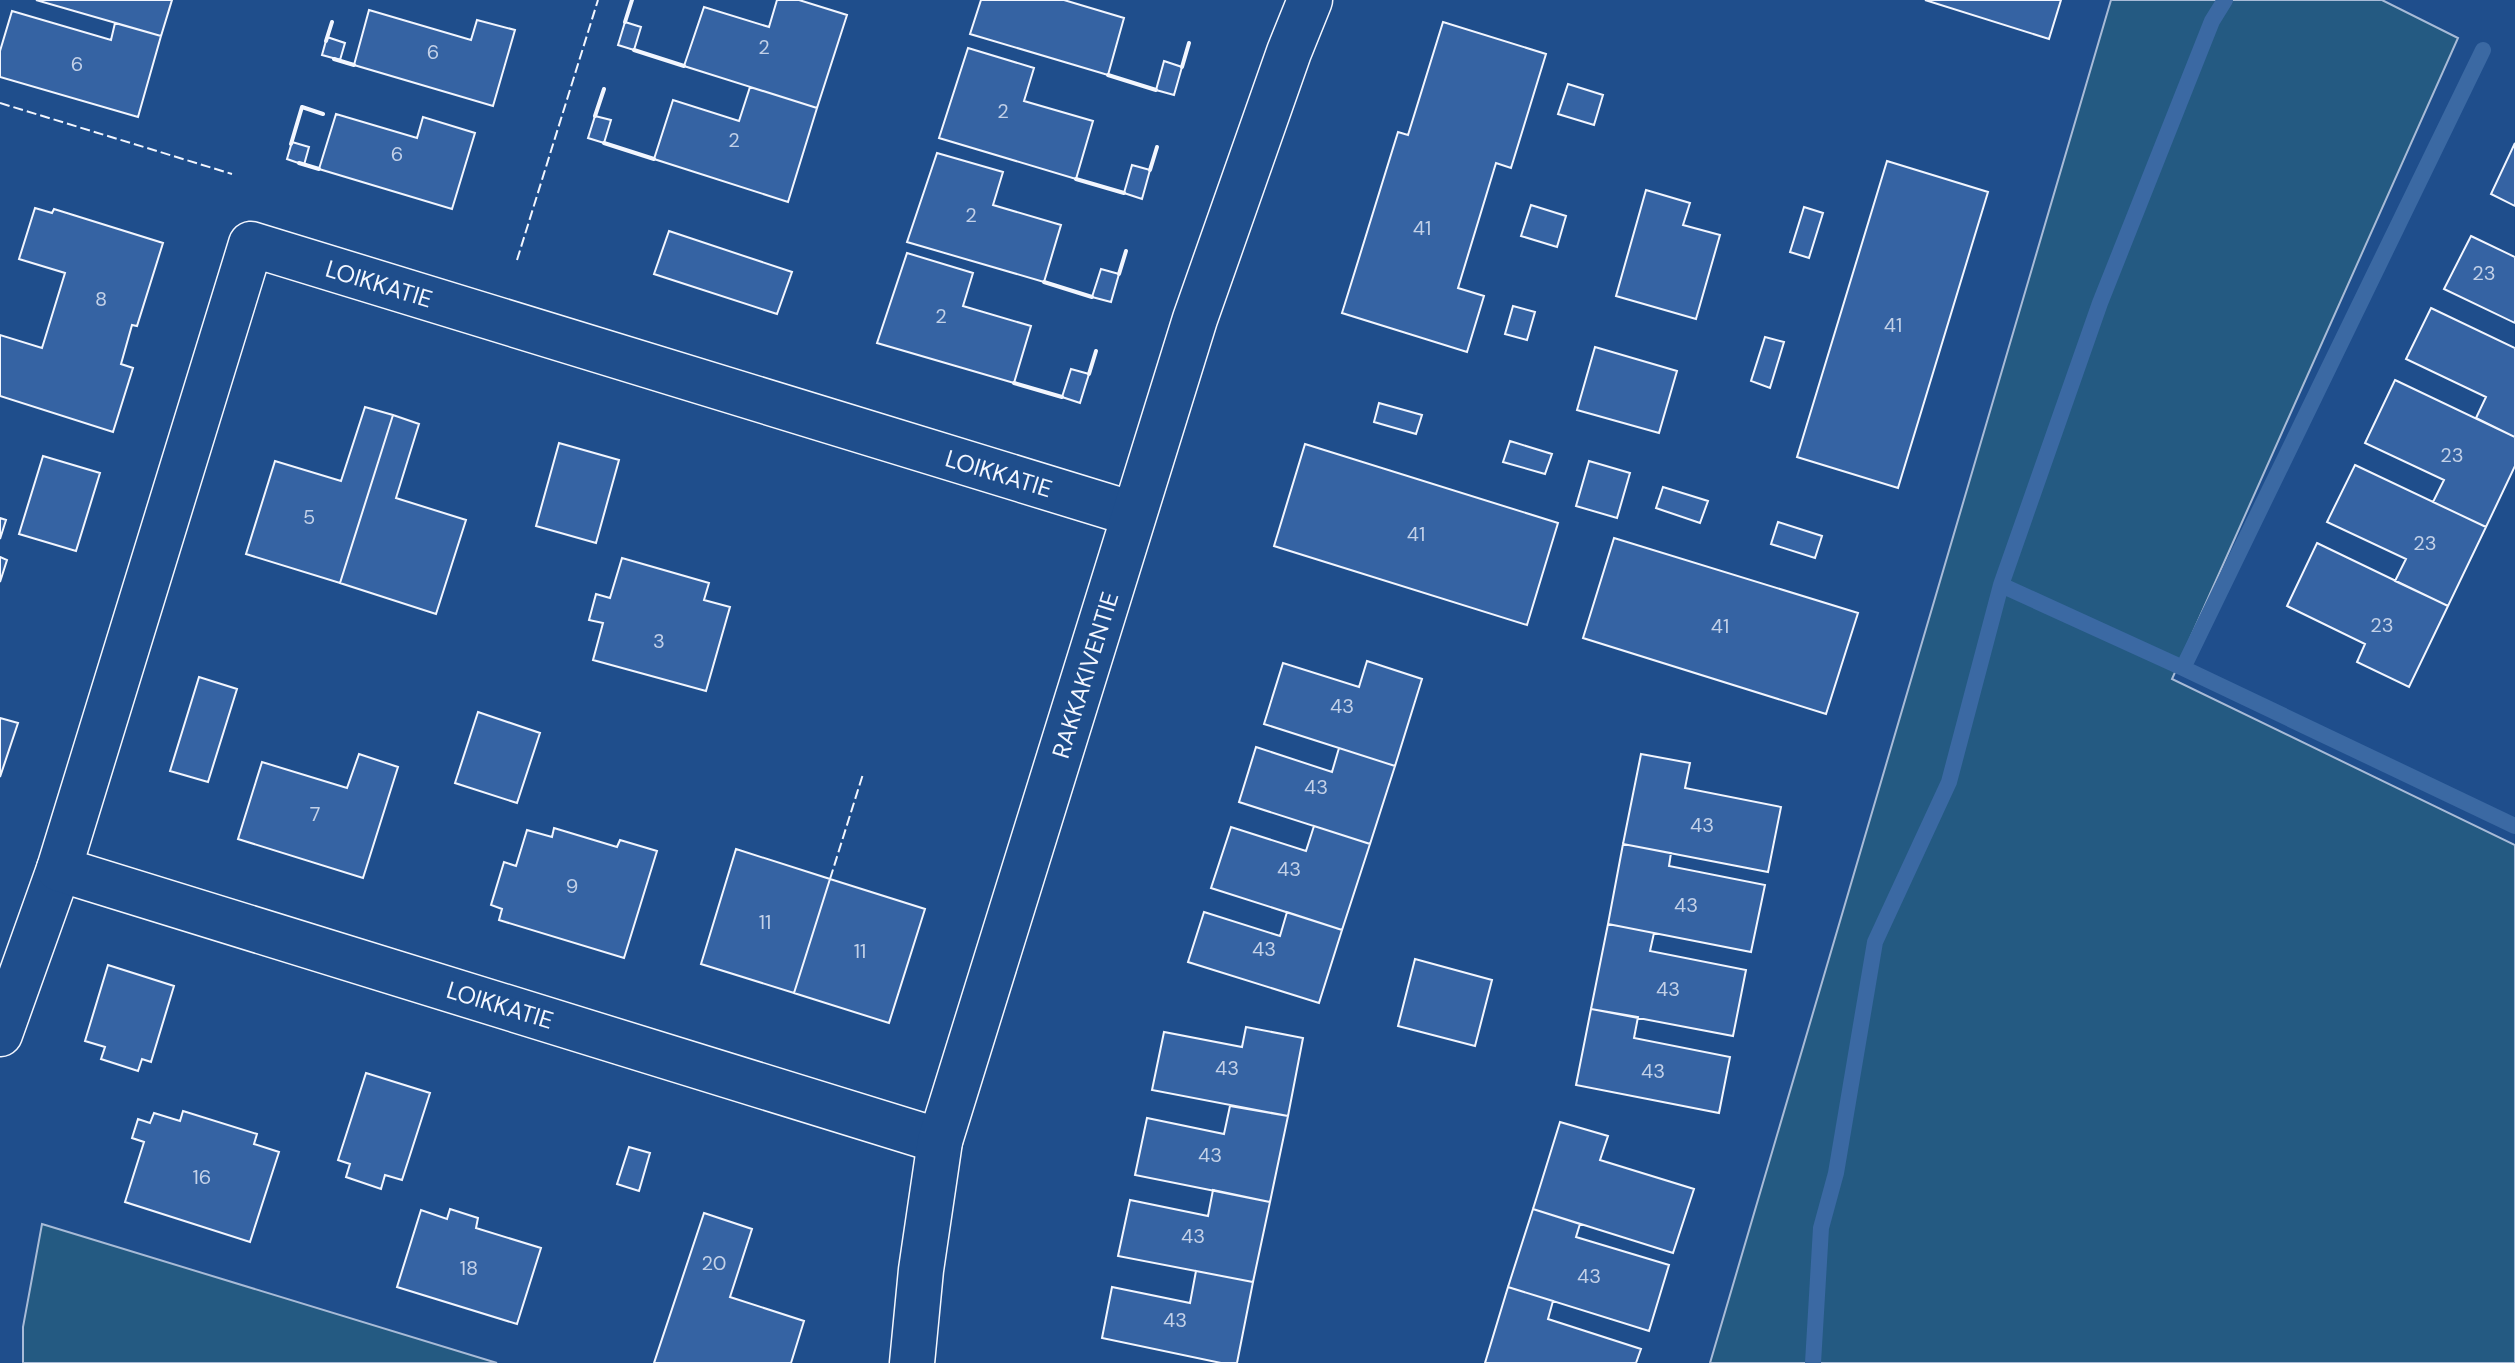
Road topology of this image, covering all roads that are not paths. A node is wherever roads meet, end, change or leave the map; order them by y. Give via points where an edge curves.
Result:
1 (1310, 0) edge
2 (1133, 514) junction
3 (59, 869) junction
4 (0, 1034) edge
5 (940, 1141) junction
6 (912, 1363) edge

1 - 2 street, RAKKAKIVENTIE via 1195,319
2 - 3 street, LOIKKATIE via 251,244
2 - 5 street, RAKKAKIVENTIE
3 - 4 street, LOIKKATIE
3 - 5 street, LOIKKATIE
5 - 6 street, RAKKAKIVENTIE

